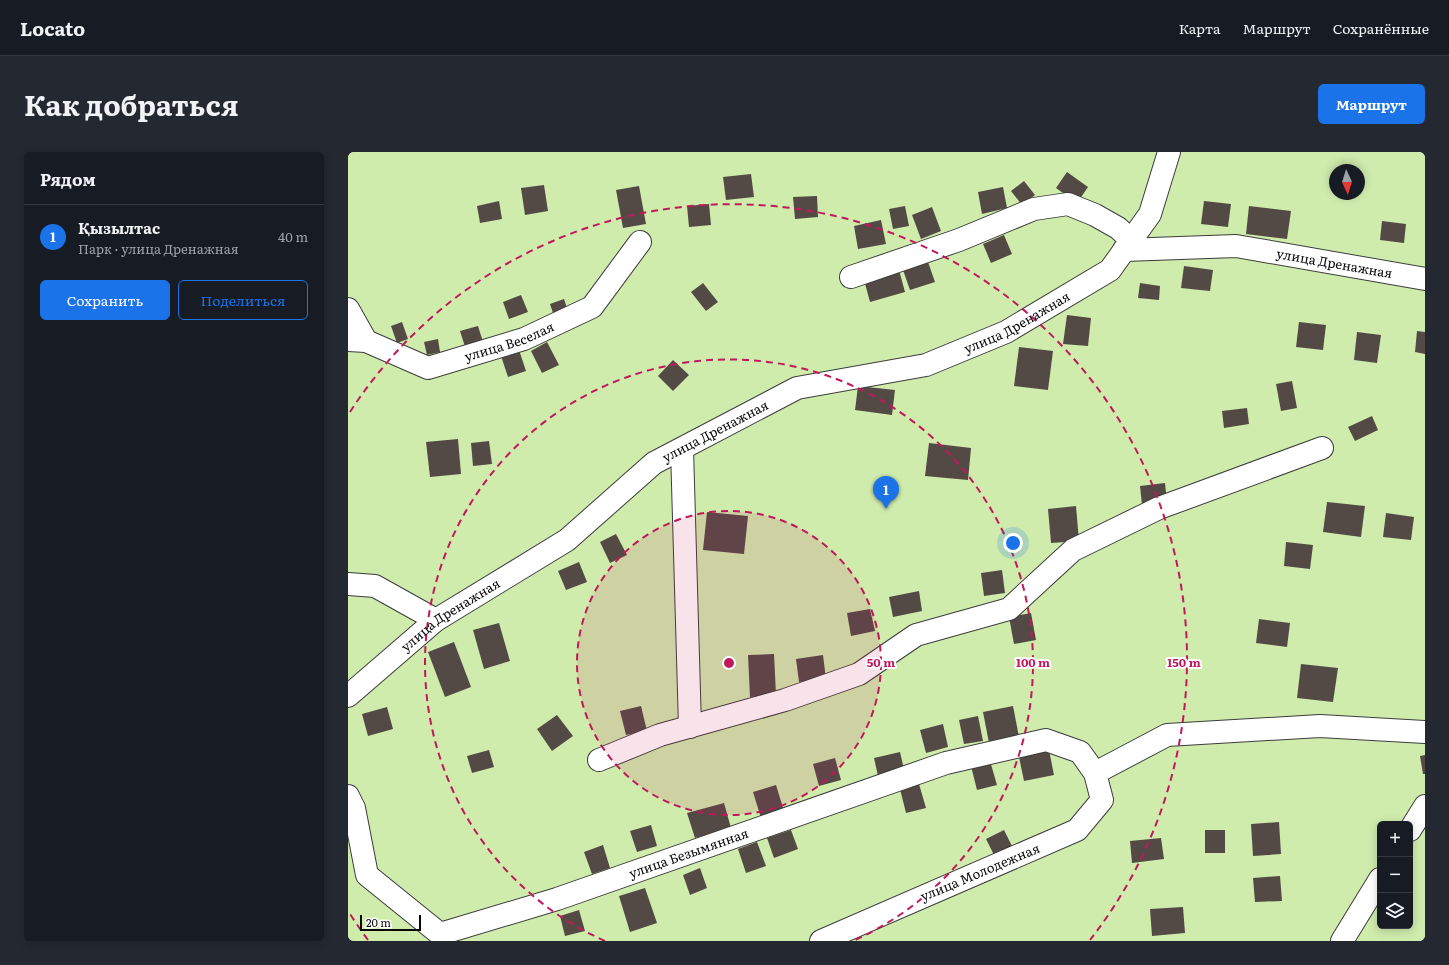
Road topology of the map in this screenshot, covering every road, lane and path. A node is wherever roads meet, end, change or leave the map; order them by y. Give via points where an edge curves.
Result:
1 (1169, 152) edge
2 (640, 242) dead end
3 (1128, 245) junction
4 (851, 277) dead end
5 (1425, 279) edge
6 (348, 309) edge
7 (357, 340) edge
8 (1322, 448) dead end
9 (682, 449) junction
10 (348, 584) edge
11 (436, 620) junction
12 (348, 696) edge
13 (690, 726) junction
14 (1425, 732) edge
15 (599, 760) dead end
16 (1095, 773) junction
17 (348, 796) edge
18 (1425, 806) edge
19 (1413, 825) edge
20 (1377, 883) edge
21 (821, 941) edge
22 (1342, 941) edge

1 - 3 street, улица Дренажная via 1150,214
2 - 7 street, улица Веселая via 592,307 524,339 428,368
3 - 4 street via 1118,228 1068,204 1034,209 959,240
3 - 5 street, улица Дренажная via 1236,246
3 - 9 street, улица Дренажная via 1110,270 1006,332 926,365 797,388
6 - 7 street
8 - 13 street via 1158,508 1073,550 1009,609 916,635 859,674 785,700
9 - 11 street, улица Дренажная via 654,464 567,540
9 - 13 street
10 - 11 street via 375,586
11 - 12 street, улица Дренажная
13 - 15 street via 660,735
14 - 16 street via 1320,726 1167,735
16 - 17 street, улица Безымянная via 1080,752 1046,740 946,763 557,899 440,934 367,875 354,808
16 - 21 street, улица Молодежная via 1102,800 1078,830
18 - 19 street
20 - 22 street

